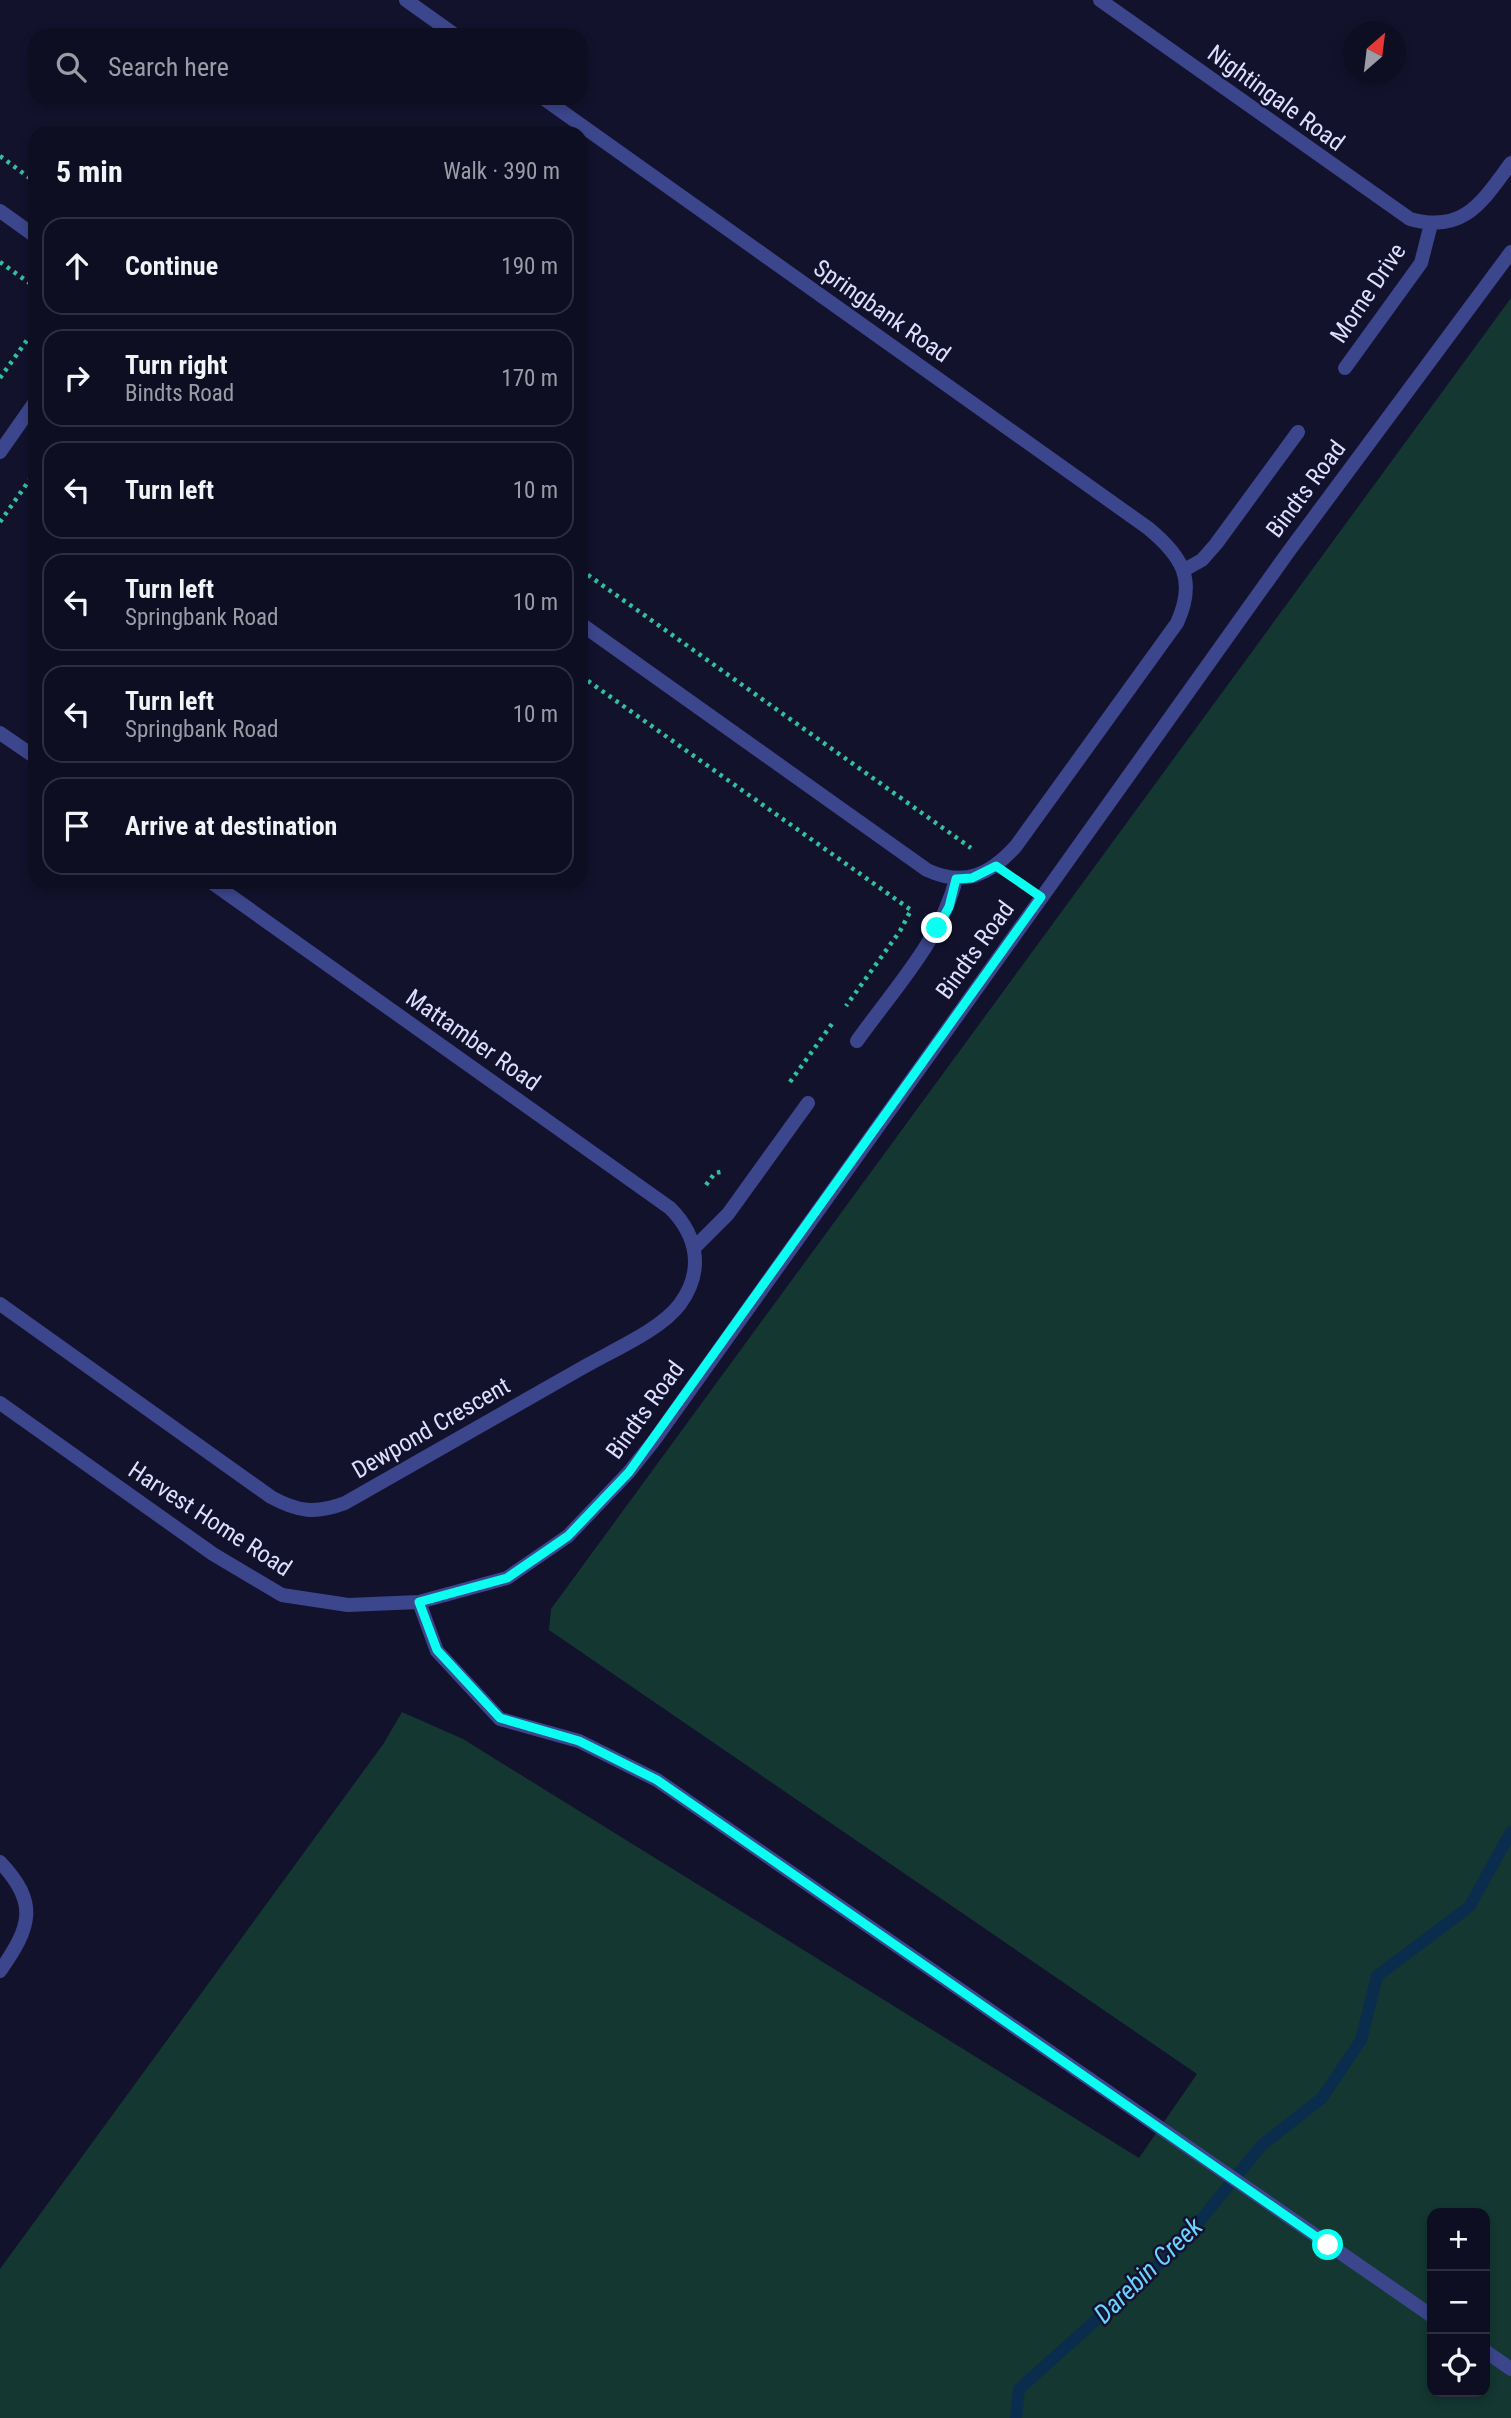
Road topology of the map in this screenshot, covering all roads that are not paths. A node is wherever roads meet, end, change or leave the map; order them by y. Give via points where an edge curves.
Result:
1 (406, 0) edge
2 (1100, 0) edge
3 (445, 28) edge
4 (553, 105) edge
5 (582, 126) edge
6 (588, 130) edge
7 (1511, 163) edge
8 (0, 211) edge
9 (1432, 224) junction
10 (28, 231) edge
11 (1511, 252) edge
12 (1345, 368) dead end
13 (28, 412) edge
14 (1297, 432) dead end
15 (0, 452) edge
16 (1184, 570) junction
17 (588, 629) edge
18 (0, 733) edge
19 (28, 752) edge
20 (956, 879) junction
21 (221, 889) edge
22 (857, 1041) dead end
23 (808, 1103) dead end
24 (694, 1248) junction
25 (0, 1304) edge
26 (0, 1403) edge
27 (419, 1602) junction
28 (0, 1862) edge
29 (0, 1971) edge
30 (1427, 2313) edge
31 (1490, 2355) edge
32 (1511, 2370) edge

1 - 3 street
2 - 9 street, Nightingale Road via 1394,210
4 - 5 street, Springbank Road
6 - 16 street, Springbank Road via 1148,528 1176,553
7 - 9 street, Morne Drive via 1475,208 1450,223
8 - 10 street
9 - 12 street, Morne Drive via 1422,263
11 - 27 street, Bindts Road via 1289,551 629,1472 568,1536 507,1578
13 - 15 street
14 - 16 street via 1216,544 1202,560
16 - 20 street via 1186,600 1177,623 1016,846 996,866 972,878
17 - 20 street via 927,870
18 - 19 street
20 - 22 street via 949,907 937,928
21 - 24 street, Mattamber Road via 670,1208 682,1220
23 - 24 street via 728,1214
24 - 25 street, Dewpond Crescent via 697,1261 688,1292 664,1321 326,1511 307,1512 271,1497
26 - 27 street, Harvest Home Road via 213,1554 282,1595 348,1605
27 - 30 street via 437,1650 500,1718 579,1741 657,1780
28 - 29 street via 16,1879 28,1918
31 - 32 street

